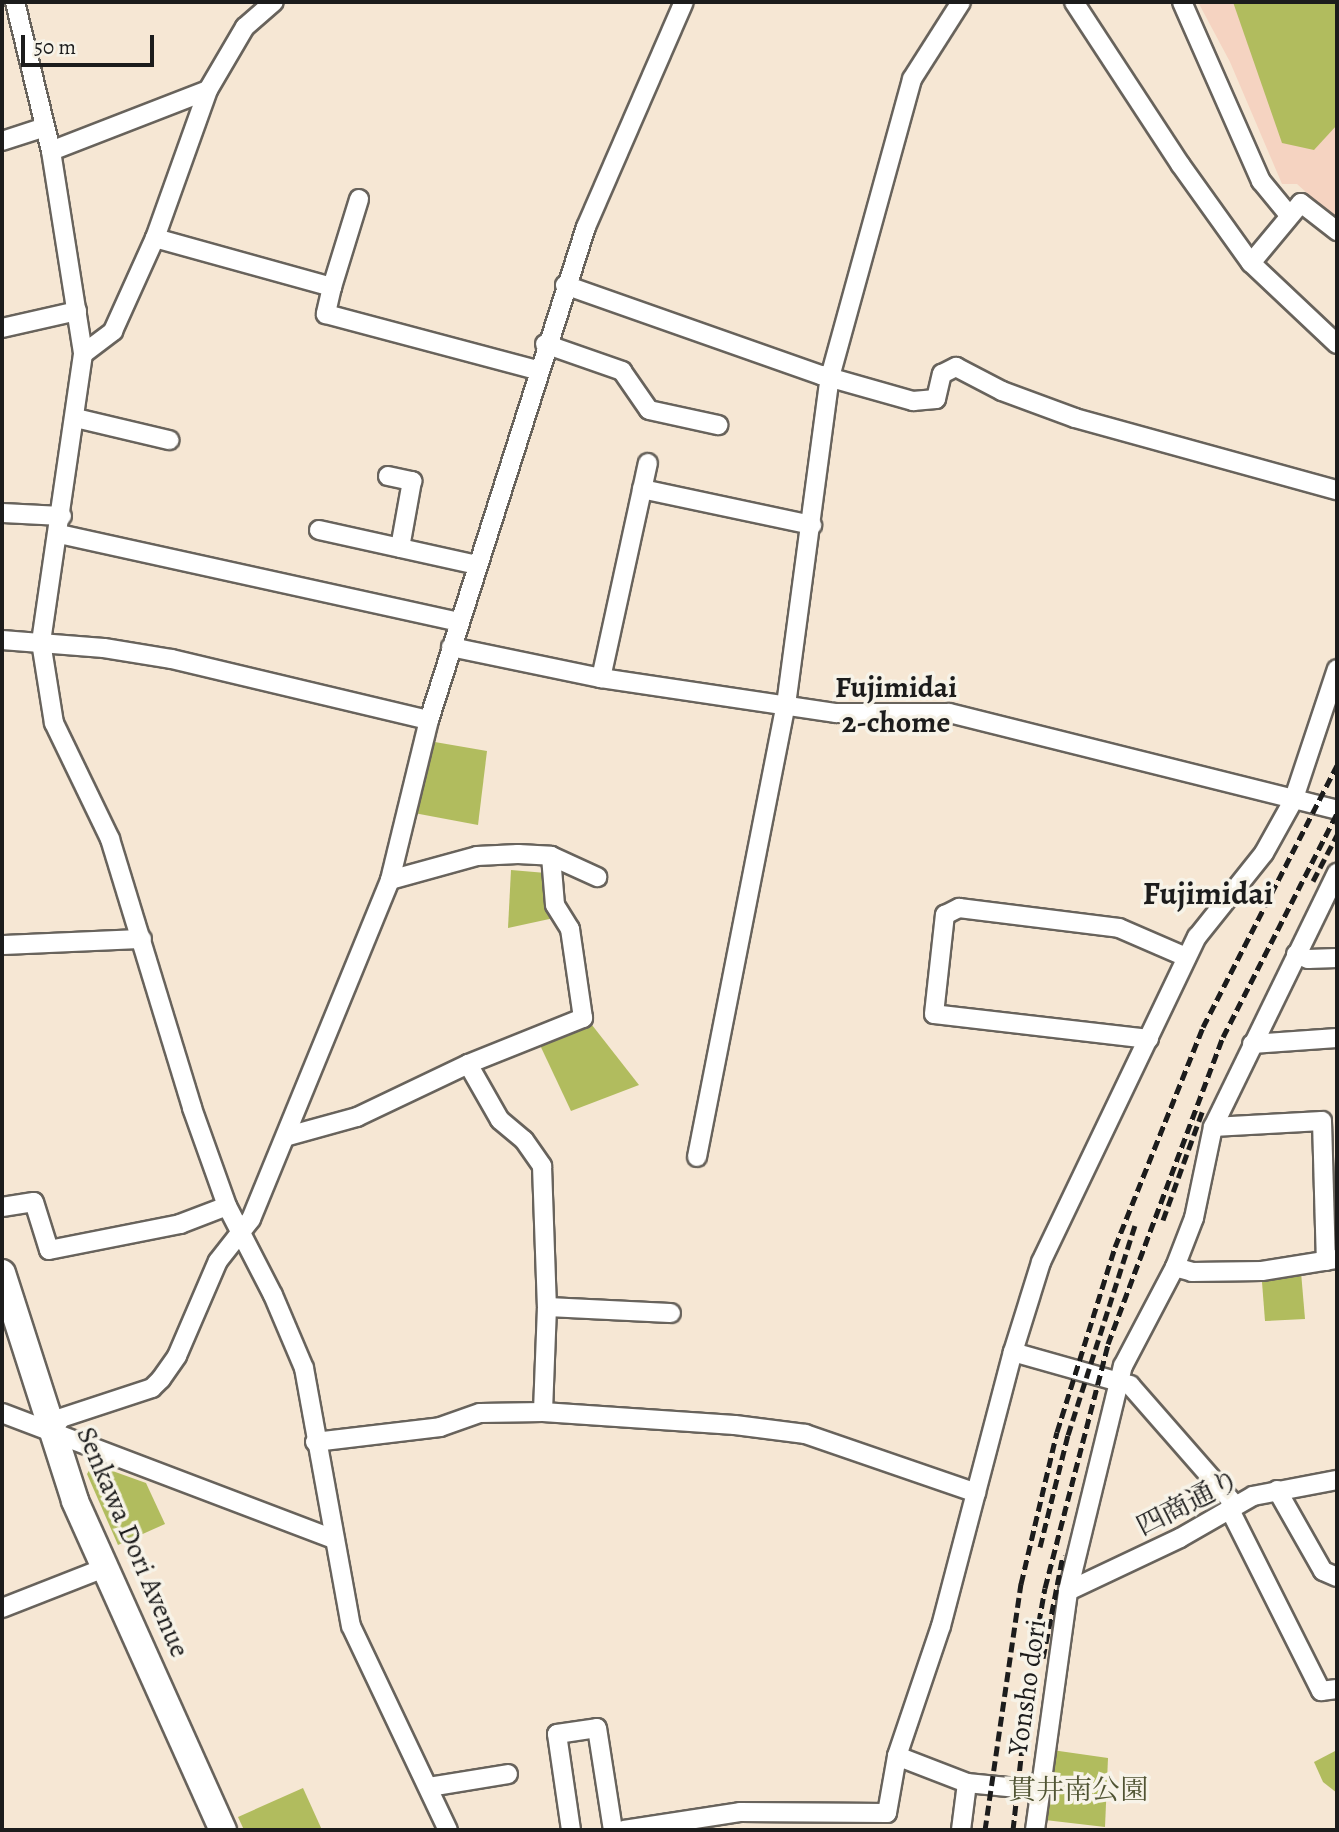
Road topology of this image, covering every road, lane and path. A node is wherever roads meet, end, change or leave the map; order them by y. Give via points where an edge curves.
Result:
1 (15, 2) edge
2 (275, 2) edge
3 (684, 2) edge
4 (961, 2) edge
5 (1074, 2) edge
6 (1182, 2) edge
7 (208, 90) junction
8 (45, 127) junction
9 (2, 141) edge
10 (51, 150) junction
11 (359, 199) dead end
12 (1290, 215) junction
13 (1337, 231) edge
14 (155, 238) junction
15 (1251, 263) junction
16 (565, 285) junction
17 (332, 288) junction
18 (77, 311) junction
19 (2, 328) edge
20 (545, 344) junction
21 (1337, 344) edge
22 (83, 354) junction
23 (537, 370) junction
24 (830, 377) junction
25 (76, 418) junction
26 (718, 425) dead end
27 (169, 439) dead end
28 (648, 463) dead end
29 (388, 477) dead end
30 (642, 489) junction
31 (1337, 490) edge
32 (2, 513) edge
33 (61, 525) junction
34 (812, 525) junction
35 (319, 530) dead end
36 (400, 548) junction
37 (477, 565) junction
38 (459, 622) junction
39 (2, 640) edge
40 (41, 642) junction
41 (451, 647) junction
42 (1337, 669) edge
43 (601, 678) junction
44 (786, 705) junction
45 (429, 720) junction
46 (1293, 801) junction
47 (1337, 810) edge
48 (551, 856) junction
49 (1337, 873) edge
50 (597, 877) dead end
51 (390, 880) junction
52 (142, 939) junction
53 (2, 945) edge
54 (1296, 954) junction
55 (1186, 957) junction
56 (1337, 958) edge
57 (1337, 1038) edge
58 (1149, 1039) junction
59 (1252, 1044) junction
60 (468, 1064) junction
61 (1213, 1127) junction
62 (288, 1136) junction
63 (697, 1157) dead end
64 (227, 1206) junction
65 (2, 1207) edge
66 (242, 1235) junction
67 (1332, 1260) edge
68 (1175, 1267) junction
69 (2, 1273) edge
70 (547, 1307) junction
71 (671, 1312) dead end
72 (1013, 1352) junction
73 (1121, 1380) junction
74 (543, 1412) junction
75 (2, 1413) edge
76 (51, 1432) junction
77 (315, 1441) junction
78 (1337, 1480) edge
79 (1277, 1490) junction
80 (976, 1493) junction
81 (1232, 1506) junction
82 (334, 1539) junction
83 (104, 1568) junction
84 (1337, 1577) edge
85 (1068, 1591) junction
86 (2, 1608) edge
87 (1337, 1689) edge
88 (897, 1756) junction
89 (508, 1774) dead end
90 (967, 1783) junction
91 (429, 1787) junction
92 (1038, 1790) junction
93 (223, 1830) edge
94 (448, 1830) edge
95 (571, 1830) edge
96 (613, 1830) edge
97 (624, 1830) edge
98 (961, 1830) edge
99 (1035, 1830) edge

1 - 8 street
2 - 7 street via 245,27
3 - 16 street via 609,165
4 - 24 street via 912,79
5 - 15 street
6 - 12 street via 1261,181
7 - 10 street
7 - 14 street
8 - 9 street
8 - 10 street
10 - 18 street
11 - 17 street
12 - 13 street via 1301,202
12 - 15 street
14 - 17 street
14 - 22 street via 113,331
15 - 21 street
16 - 20 street
16 - 24 street
17 - 23 street via 326,314
18 - 19 street
18 - 22 street
20 - 23 street
20 - 26 street via 622,371 649,410
22 - 25 street
23 - 37 street
24 - 31 street via 913,401 936,399 942,374 949,368 965,369 1002,391 1075,418
24 - 34 street
25 - 27 street
25 - 33 street
28 - 30 street
29 - 36 street via 412,481
30 - 34 street
30 - 43 street
32 - 33 street
33 - 38 street
33 - 40 street
34 - 44 street
35 - 36 street
36 - 37 street
37 - 38 street
38 - 41 street
39 - 40 street
40 - 45 street via 220,668
40 - 52 street via 54,723 110,839
41 - 43 street
41 - 45 street
42 - 46 street
43 - 44 street
44 - 46 street via 836,713 948,713 1070,740
44 - 63 street
45 - 51 street
46 - 47 street
46 - 55 street via 1264,853
48 - 50 street
48 - 51 street via 477,856
48 - 60 street via 555,905 570,929 583,1018
49 - 54 street, Yonsho dori
51 - 62 street
52 - 53 street
52 - 64 street via 192,1108
54 - 56 street via 1308,959
54 - 59 street, Yonsho dori
55 - 58 street
55 - 58 street via 1119,928 959,908 945,915 934,1014
57 - 59 street
58 - 72 street via 1041,1262
59 - 61 street, Yonsho dori
60 - 62 street via 357,1117
60 - 70 street via 499,1120 524,1140 542,1166
61 - 67 street via 1322,1121
61 - 68 street, Yonsho dori via 1194,1218
62 - 66 street
64 - 65 street via 180,1224 48,1250 34,1202
64 - 66 street
66 - 76 street via 218,1261 177,1356 161,1379 152,1388 61,1418
66 - 77 street via 304,1368
67 - 68 street via 1262,1270 1192,1272
68 - 73 street, Yonsho dori via 1140,1327
69 - 76 main road, Senkawa Dori Avenue
70 - 71 street
70 - 74 street
72 - 73 street
72 - 80 street
73 - 81 street
73 - 85 street, Yonsho dori
74 - 77 street via 480,1413 440,1427
74 - 80 street via 805,1434
75 - 76 street
76 - 82 street
76 - 83 main road, Senkawa Dori Avenue
77 - 82 street
78 - 79 street, 四商通り
79 - 81 street, 四商通り
79 - 84 street via 1323,1571
80 - 88 street via 941,1626
81 - 85 street, 四商通り via 1180,1538
81 - 87 street via 1321,1691
82 - 91 street via 351,1626
83 - 86 street
83 - 93 main road, Senkawa Dori Avenue
85 - 92 street, Yonsho dori
88 - 90 street
88 - 97 street via 887,1813 740,1812
89 - 91 street
90 - 92 street
90 - 98 street
91 - 94 street
92 - 99 street, Yonsho dori
95 - 96 street via 557,1734 597,1728

